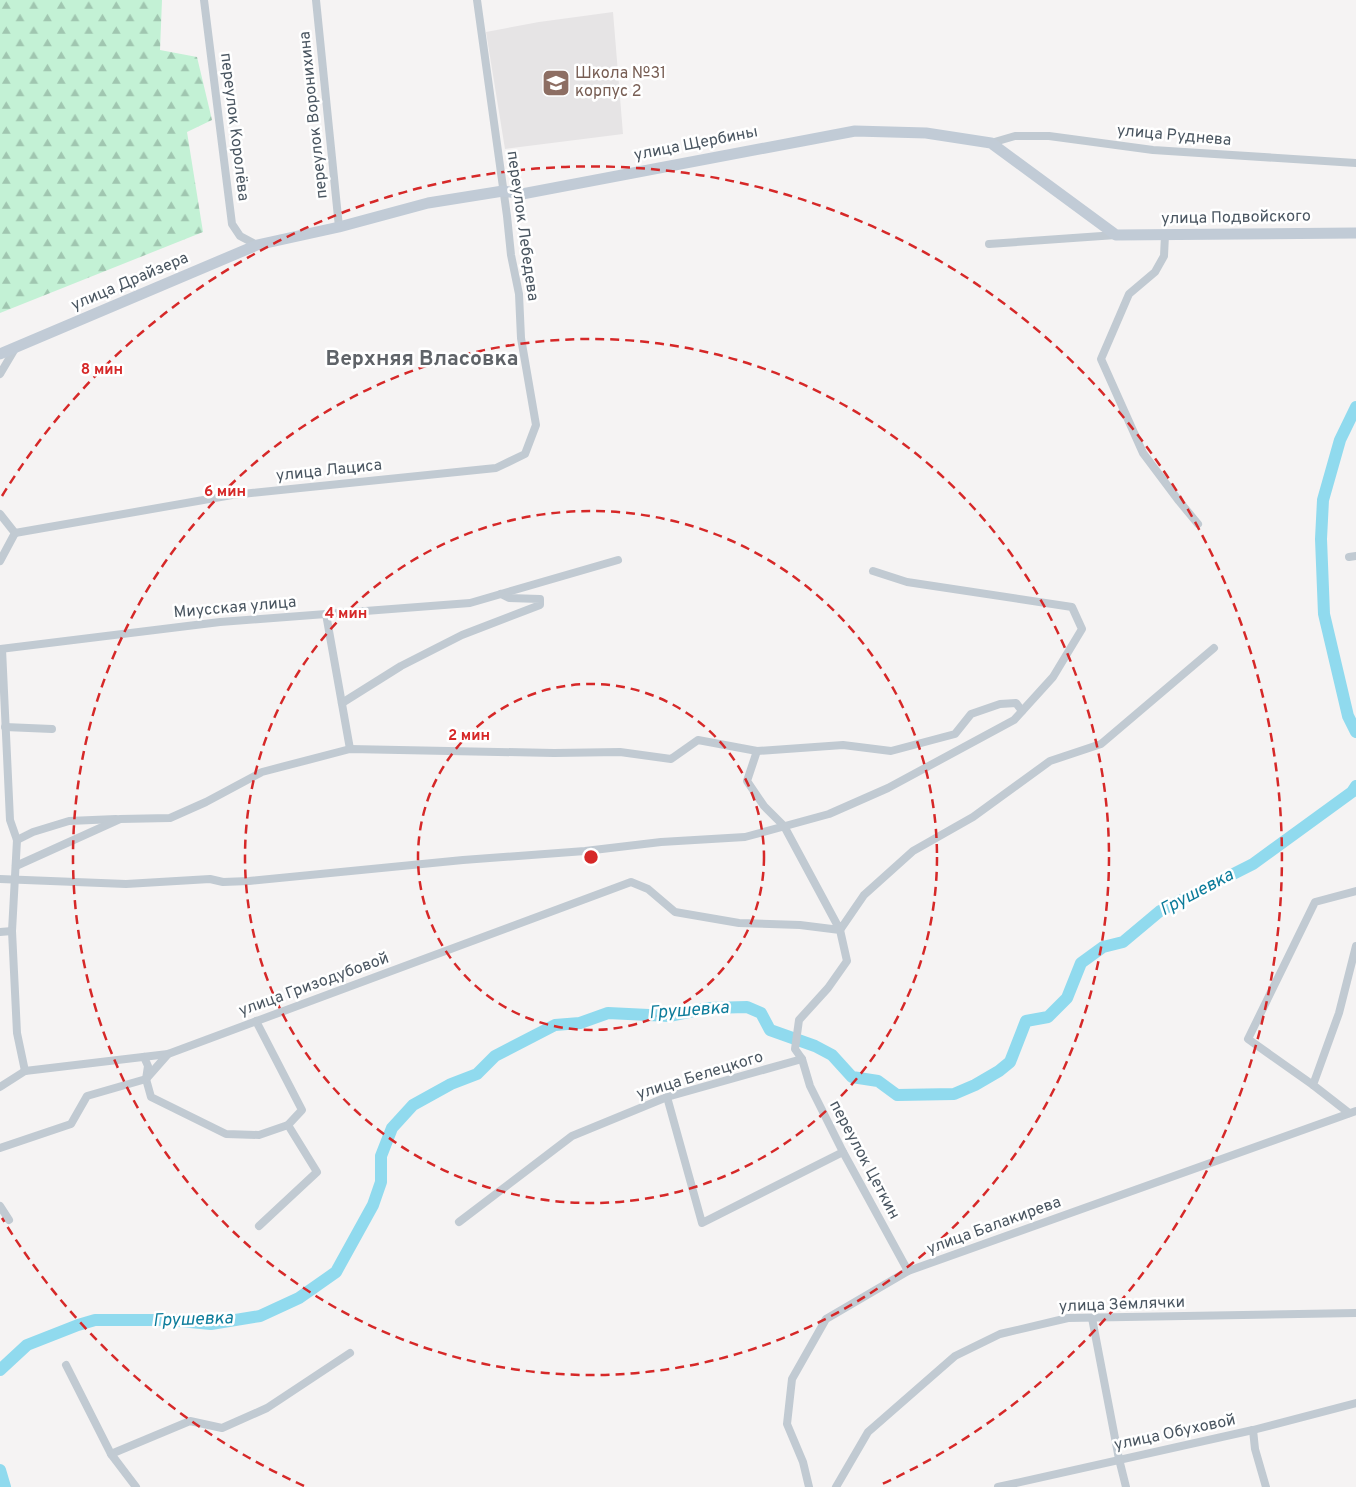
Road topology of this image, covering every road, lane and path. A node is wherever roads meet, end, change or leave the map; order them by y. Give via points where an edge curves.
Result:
1 (204, 0) edge
2 (316, 0) edge
3 (477, 0) edge
4 (991, 143) junction
5 (1356, 163) edge
6 (503, 191) junction
7 (339, 227) junction
8 (1356, 233) edge
9 (1116, 235) junction
10 (1165, 235) junction
11 (989, 244) dead end
12 (257, 245) junction
13 (16, 347) junction
14 (0, 354) edge
15 (0, 374) edge
16 (525, 454) joint
17 (0, 514) edge
18 (1198, 524) dead end
19 (15, 532) junction
20 (618, 560) dead end
21 (0, 561) edge
22 (873, 572) dead end
23 (501, 594) junction
24 (326, 614) junction
25 (1214, 648) dead end
26 (1, 649) edge
27 (342, 703) junction
28 (1022, 711) junction
29 (5, 727) junction
30 (52, 729) dead end
31 (350, 749) junction
32 (757, 751) junction
33 (120, 819) junction
34 (784, 826) junction
35 (17, 840) junction
36 (16, 866) junction
37 (0, 879) edge
38 (14, 880) junction
39 (1356, 891) edge
40 (840, 930) junction
41 (12, 931) junction
42 (0, 932) edge
43 (1356, 946) edge
44 (256, 1022) junction
45 (168, 1054) junction
46 (144, 1057) junction
47 (802, 1059) junction
48 (25, 1071) junction
49 (146, 1079) junction
50 (1312, 1085) junction
51 (0, 1087) edge
52 (667, 1097) junction
53 (1352, 1112) edge
54 (288, 1125) junction
55 (0, 1148) edge
56 (843, 1152) junction
57 (0, 1206) edge
58 (9, 1220) dead end
59 (460, 1222) dead end
60 (258, 1226) dead end
61 (908, 1271) junction
62 (1356, 1313) edge
63 (1092, 1318) junction
64 (350, 1354) dead end
65 (66, 1365) dead end
66 (1356, 1403) edge
67 (1252, 1430) junction
68 (110, 1454) junction
69 (1119, 1459) junction
70 (136, 1487) edge
71 (809, 1487) edge
72 (836, 1487) edge
73 (998, 1487) edge
74 (1126, 1487) edge
75 (1266, 1487) edge

1 - 12 street, переулок Королёва via 232,224 240,236
2 - 7 street, переулок Воронихина
3 - 6 street, переулок Лебедева
4 - 5 street, улица Руднева via 1015,136 1049,136 1152,150
4 - 6 street, улица Щербины via 926,132 855,131 522,194
4 - 9 street, улица Щербины
6 - 7 street, улица Щербины via 428,203
6 - 16 street, переулок Лебедева via 519,294 521,338 536,425
7 - 12 street, улица Щербины
8 - 10 street, улица Подвойского
9 - 10 street, улица Подвойского
9 - 11 street
10 - 18 street via 1164,256 1155,272 1129,294 1100,359 1143,453
12 - 13 street, улица Драйзера
13 - 14 street, улица Драйзера
13 - 15 street
16 - 19 street, улица Лациса via 496,468 232,494
17 - 19 street
19 - 21 street
20 - 23 street, Миусская улица
22 - 28 street via 907,582 1072,607 1082,629 1053,677
23 - 24 street, Миусская улица via 470,603
23 - 27 street via 509,598 540,600 540,605 462,635 401,666
24 - 26 street, Миусская улица via 220,622
24 - 27 street
25 - 40 street via 1101,744 1050,761 973,818 913,851 864,895
26 - 29 street
27 - 31 street
28 - 32 street via 1016,703 1000,704 971,714 955,734 891,751 843,745
28 - 34 street via 1014,720 888,788 829,814
29 - 30 street
29 - 35 street via 10,820
31 - 32 street via 620,752 671,759 698,740
31 - 33 street via 262,772 170,818
32 - 34 street via 747,781 764,806
33 - 35 street via 69,821
33 - 36 street
34 - 38 street via 745,837 249,881 224,882 210,878 126,884
34 - 40 street
35 - 36 street
36 - 38 street
37 - 38 street
38 - 41 street
39 - 50 street via 1315,902 1248,1039
40 - 44 street, улица Гризодубовой via 739,923 675,912 648,889 631,882
40 - 47 street, переулок Цеткин via 847,961 799,1020 795,1049
41 - 42 street
41 - 48 street via 17,1034
43 - 50 street via 1339,1013
44 - 45 street, улица Гризодубовой
44 - 54 street via 302,1110
45 - 46 street, улица Гризодубовой
45 - 49 street
46 - 48 street, улица Гризодубовой
46 - 49 street via 148,1066
47 - 52 street, улица Белецкого
47 - 56 street, переулок Цеткин via 810,1086
48 - 51 street, улица Гризодубовой
49 - 54 street via 151,1097 226,1134 259,1135
49 - 55 street via 87,1096 70,1124
50 - 53 street
52 - 56 street via 702,1223
52 - 59 street, улица Белецкого via 572,1136
53 - 61 street, улица Балакирева
54 - 60 street via 317,1172
56 - 61 street, переулок Цеткин
57 - 58 street
61 - 71 street, улица Балакирева via 826,1319 792,1379 786,1424
62 - 63 street, улица Землячки
63 - 69 street
63 - 72 street, улица Землячки via 1068,1318 1000,1334 955,1356 868,1432
64 - 68 street via 266,1408 222,1428 190,1421
65 - 68 street
66 - 67 street, улица Обуховой
67 - 69 street, улица Обуховой
67 - 75 street
68 - 70 street
69 - 73 street, улица Обуховой
69 - 74 street

